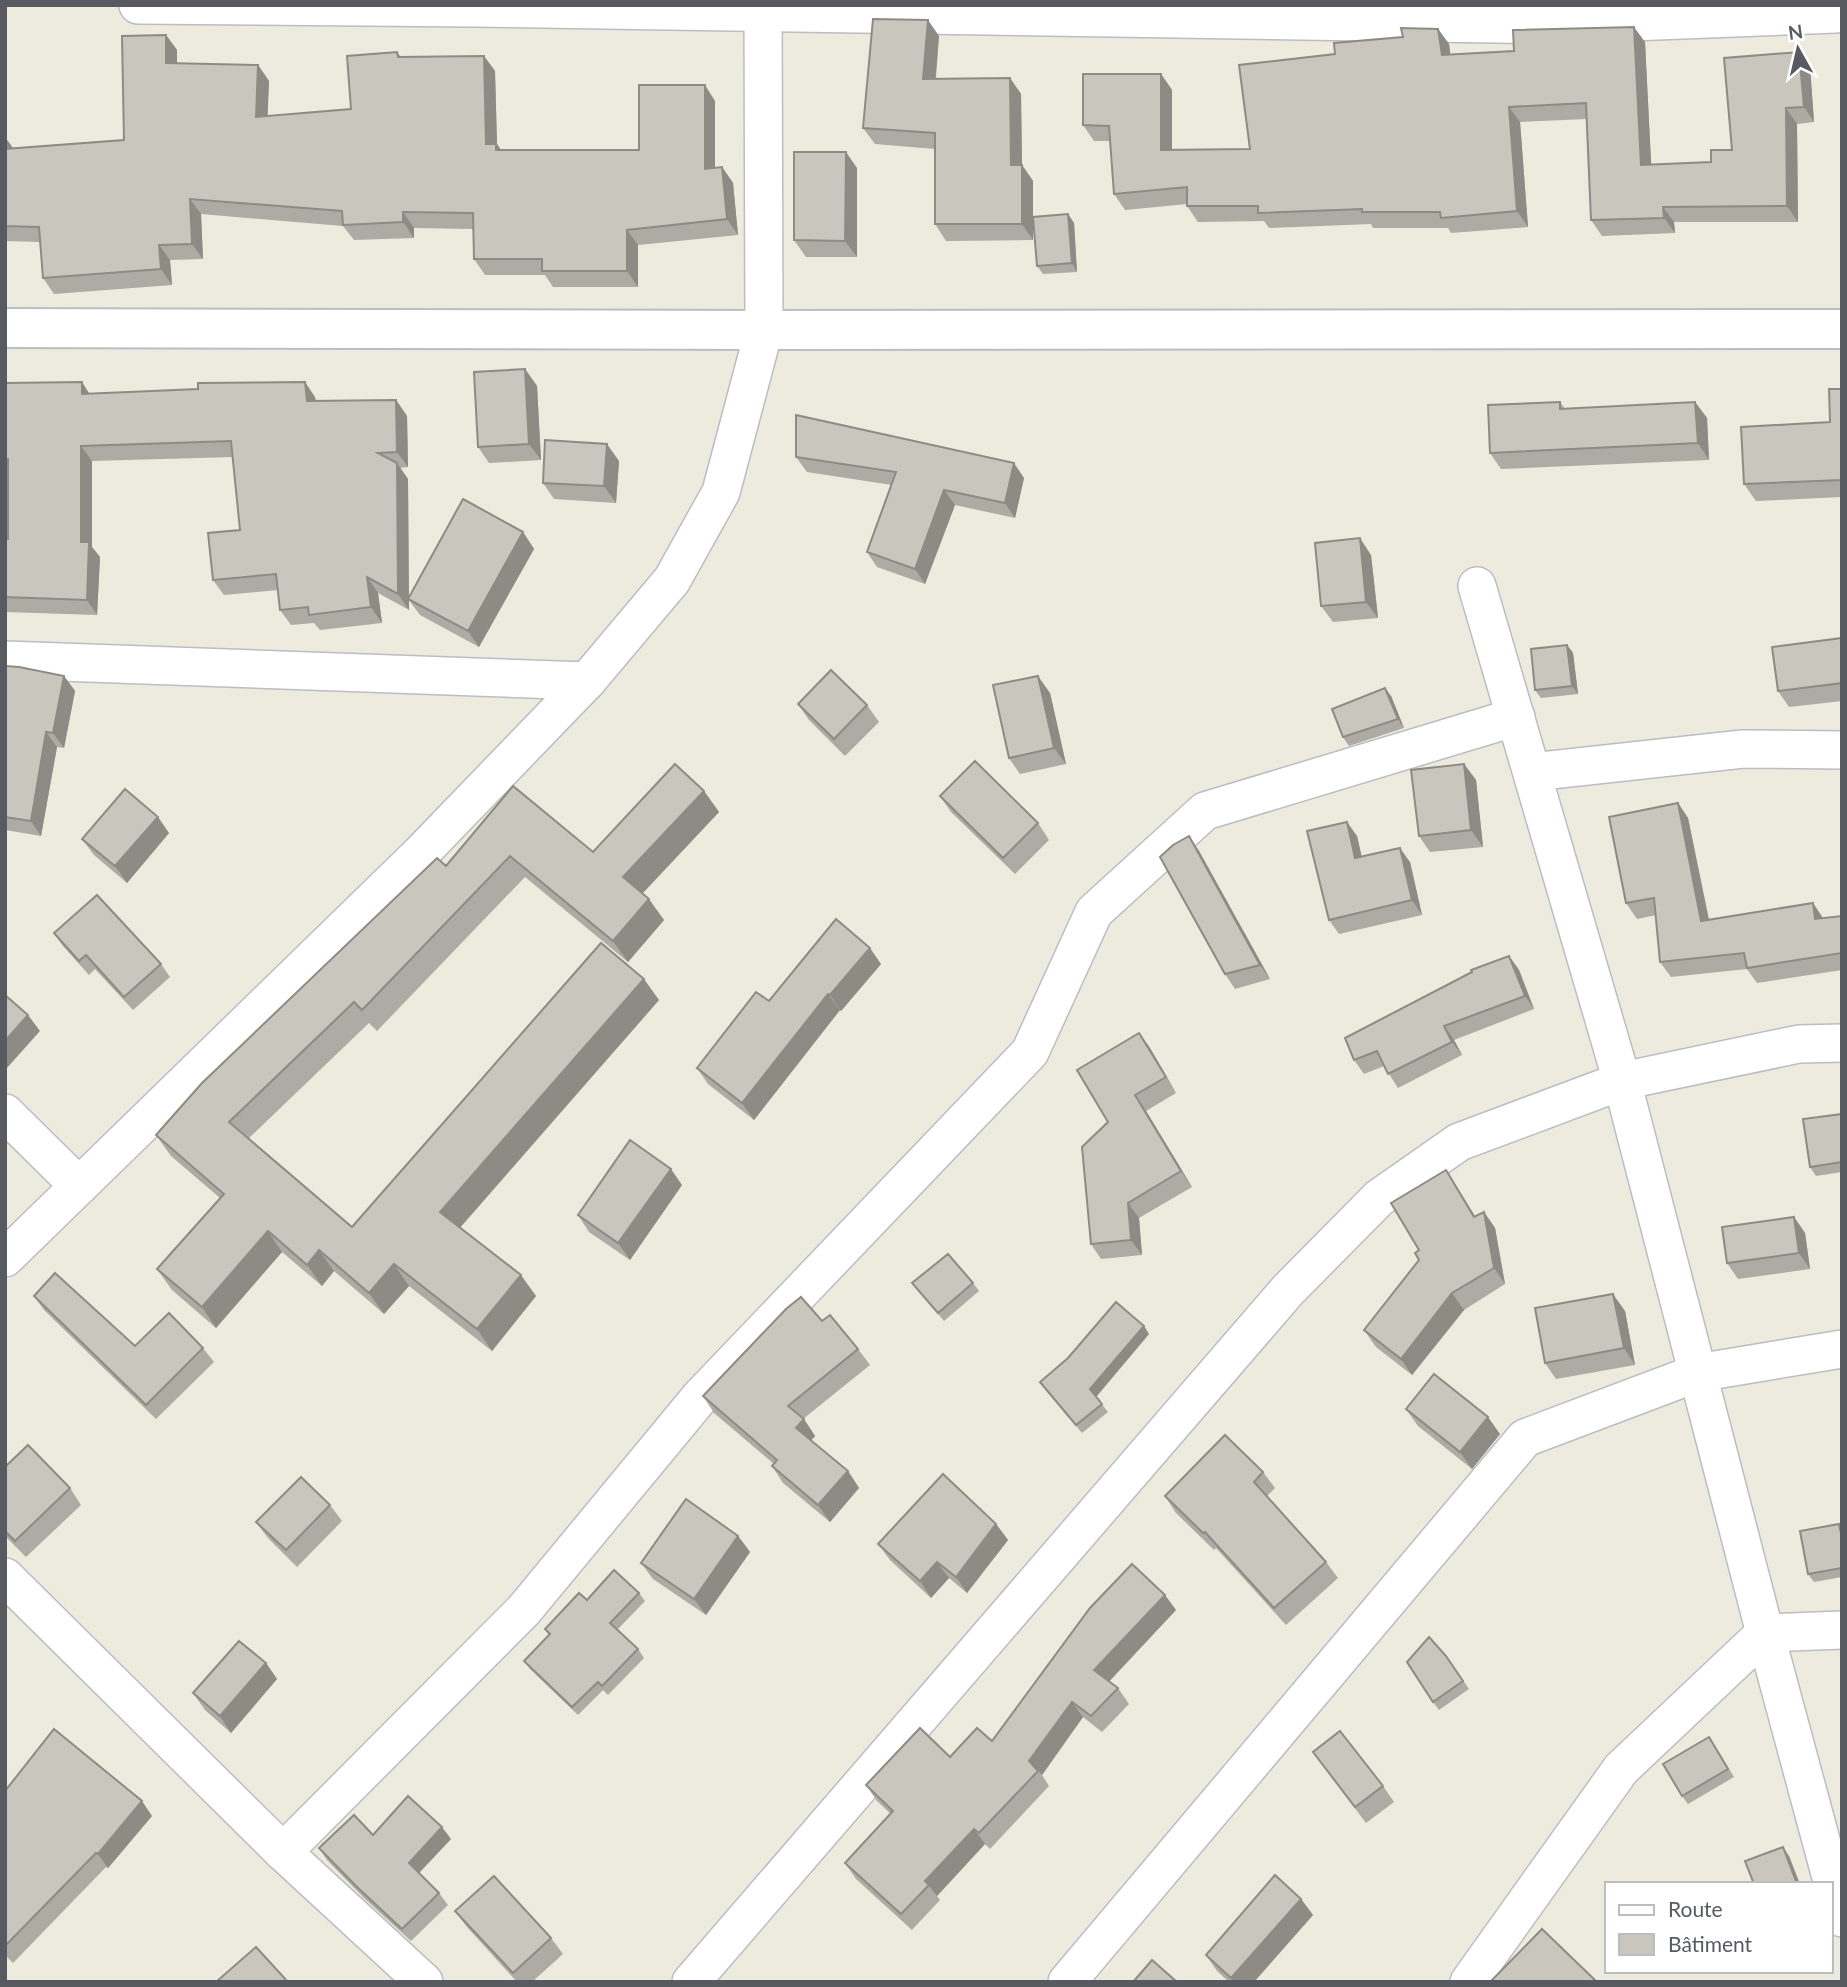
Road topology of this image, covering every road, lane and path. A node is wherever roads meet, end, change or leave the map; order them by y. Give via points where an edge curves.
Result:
1 (138, 5) edge
2 (763, 9) edge
3 (1842, 11) edge
4 (5, 328) edge
5 (1842, 329) edge
6 (764, 330) junction
7 (1477, 586) dead end
8 (5, 660) edge
9 (587, 681) junction
10 (1516, 717) junction
11 (1842, 750) edge
12 (1532, 772) junction
13 (1842, 1043) edge
14 (1622, 1082) junction
15 (5, 1113) edge
16 (79, 1186) junction
17 (5, 1258) edge
18 (1842, 1349) edge
19 (1697, 1373) junction
20 (5, 1577) edge
21 (1842, 1630) edge
22 (1765, 1633) junction
23 (283, 1852) junction
24 (1832, 1882) edge
25 (1833, 1885) edge
26 (1842, 1918) edge
27 (424, 1982) edge
28 (691, 1982) edge
29 (1068, 1982) edge
30 (1469, 1982) edge

1 - 2 street
2 - 3 street via 1554,25
2 - 6 street
4 - 6 street
5 - 6 street
6 - 9 street via 721,492 672,580
7 - 10 street
8 - 9 street
9 - 16 street via 421,853
10 - 12 street
10 - 23 street via 1205,811 1094,912 1030,1052 700,1398 524,1610
11 - 12 street via 1743,749
12 - 14 street
13 - 14 street via 1799,1044
14 - 19 street
14 - 28 street via 1459,1142 1379,1198 1288,1290
15 - 16 street
16 - 17 street
18 - 19 street
19 - 22 street
19 - 29 street via 1525,1438
20 - 23 street
21 - 22 street
22 - 24 street
22 - 30 street via 1621,1769
23 - 27 street
25 - 26 street

